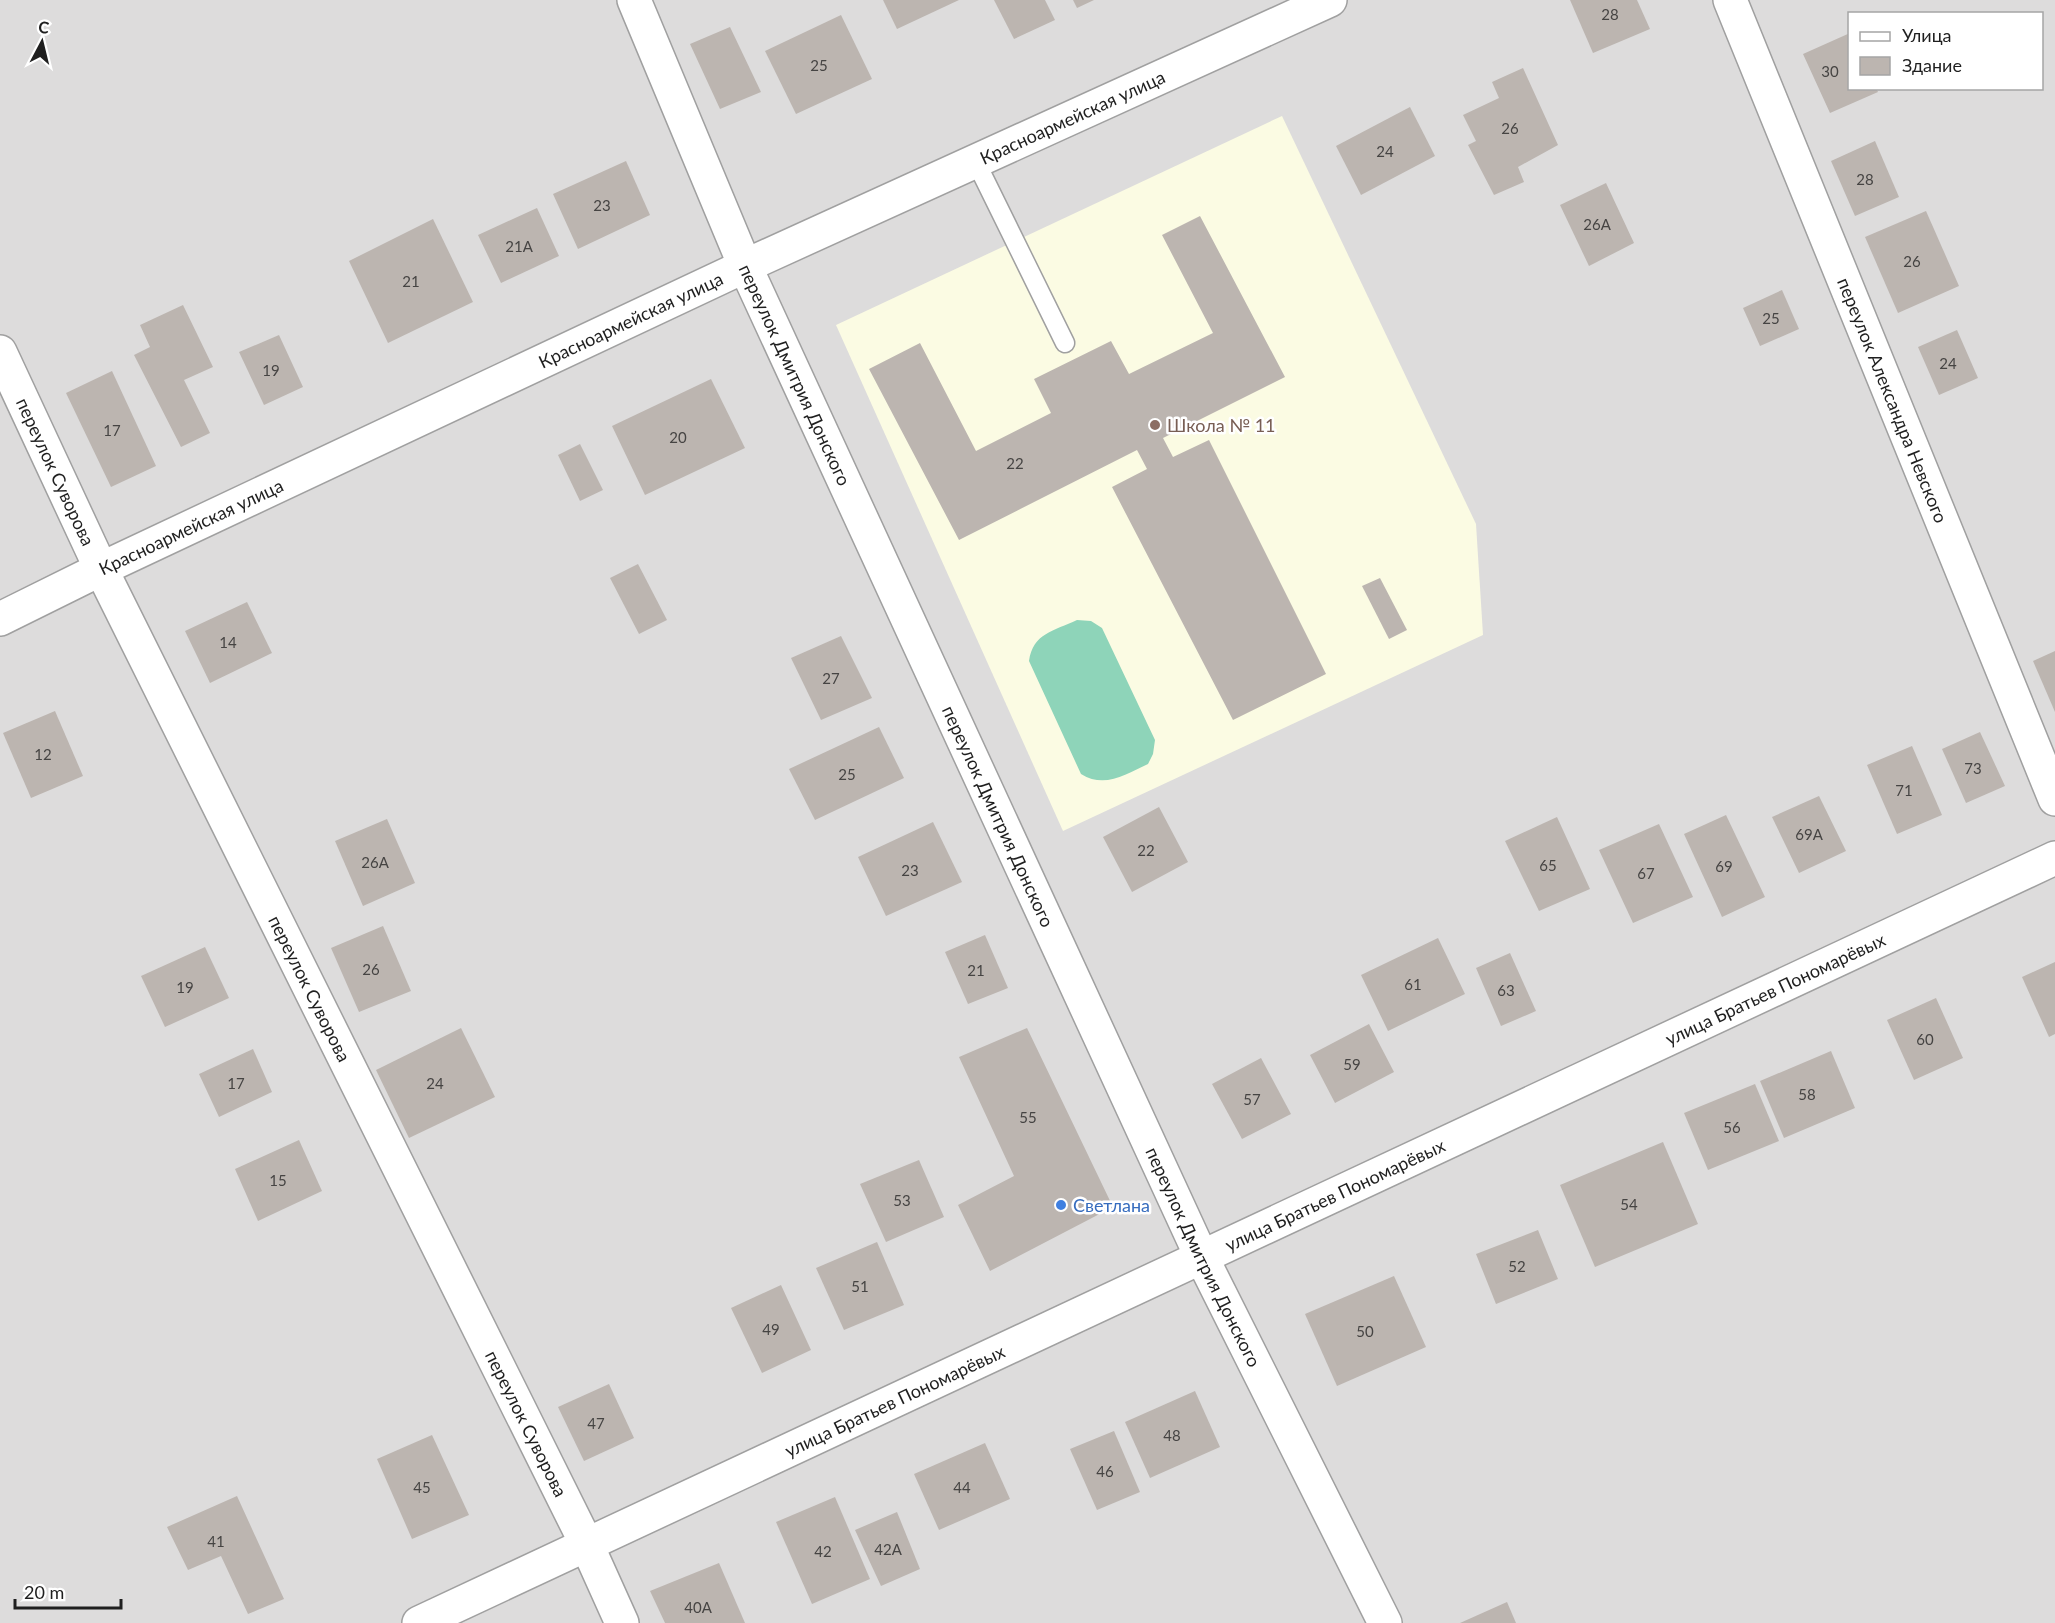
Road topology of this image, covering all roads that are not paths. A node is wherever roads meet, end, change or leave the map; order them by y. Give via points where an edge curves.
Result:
1 (634, 0) edge
2 (1330, 0) edge
3 (1730, 0) edge
4 (976, 162) junction
5 (745, 266) junction
6 (1065, 343) dead end
7 (0, 352) edge
8 (101, 569) junction
9 (0, 619) edge
10 (2055, 799) edge
11 (2055, 858) edge
12 (1201, 1256) junction
13 (586, 1543) junction
14 (419, 1623) edge
15 (622, 1623) edge
16 (1385, 1623) edge

1 - 5 street, переулок Дмитрия Донского
2 - 4 street, Красноармейская улица
3 - 10 street, переулок Александра Невского
4 - 5 street, Красноармейская улица
4 - 6 lane
5 - 8 street, Красноармейская улица
5 - 12 street, переулок Дмитрия Донского
7 - 8 street, переулок Суворова
8 - 9 street, Красноармейская улица
8 - 13 street, переулок Суворова
11 - 12 street, улица Братьев Пономарёвых
12 - 13 street, улица Братьев Пономарёвых
12 - 16 street, переулок Дмитрия Донского
13 - 14 street, улица Братьев Пономарёвых
13 - 15 street, переулок Суворова

